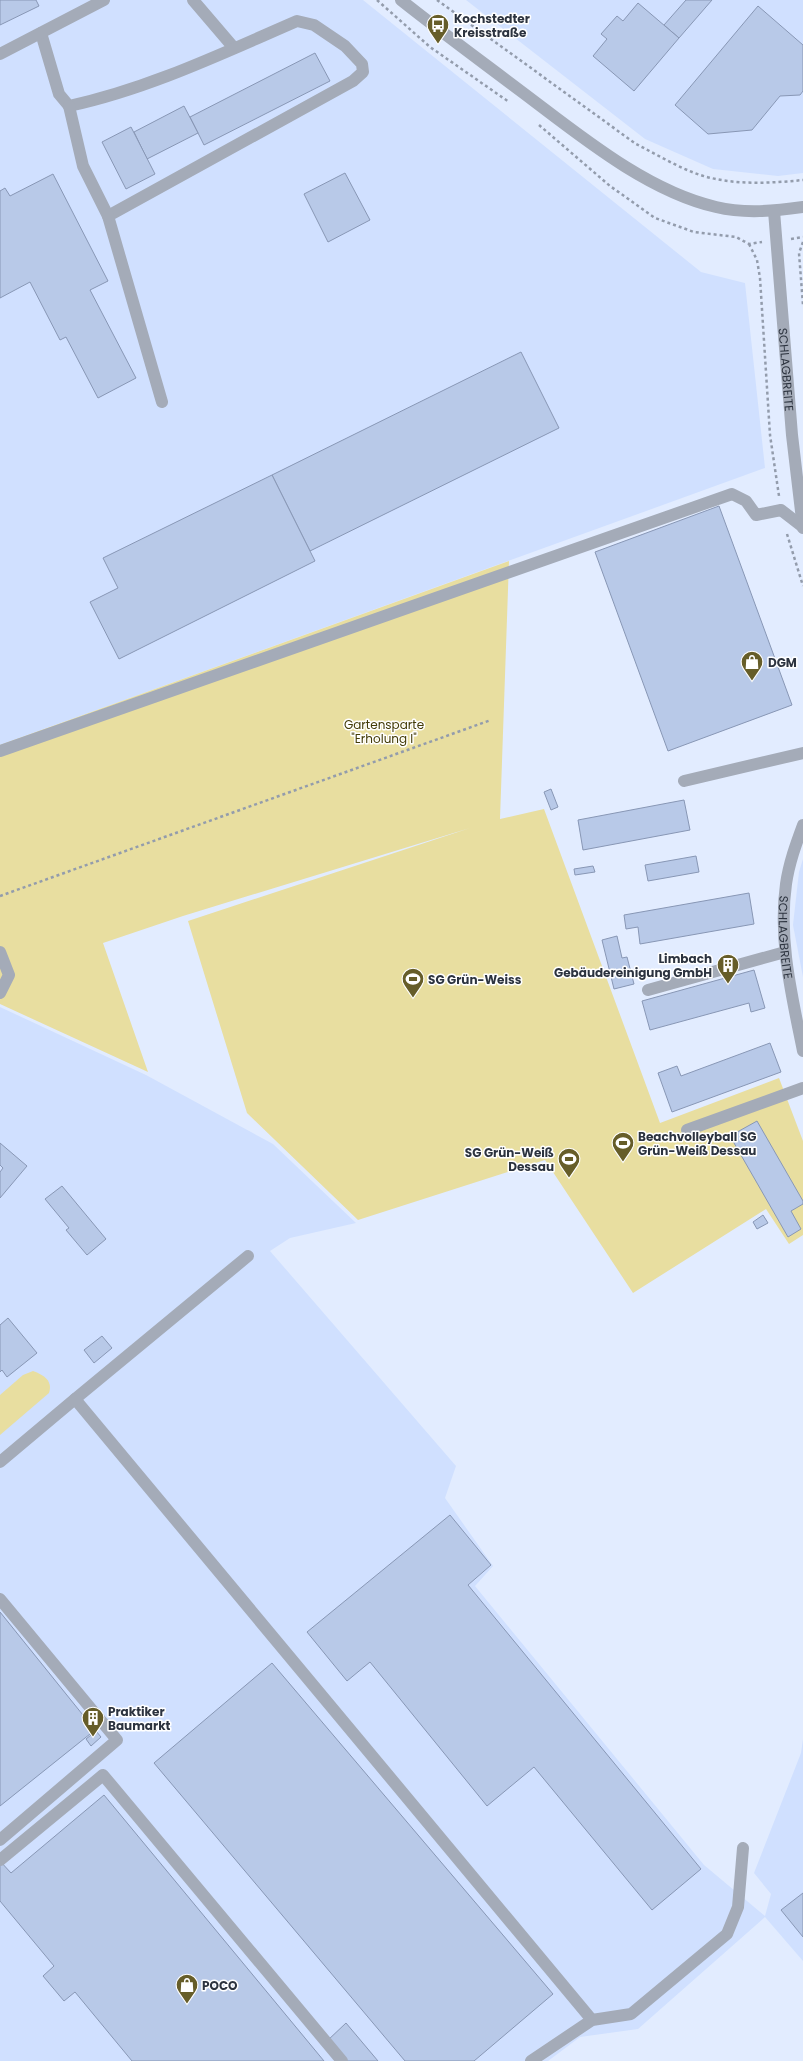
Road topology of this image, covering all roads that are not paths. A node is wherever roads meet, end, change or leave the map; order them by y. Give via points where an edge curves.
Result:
1 (104, 0) edge
2 (193, 0) edge
3 (401, 0) edge
4 (41, 33) junction
5 (234, 48) junction
6 (0, 54) edge
7 (69, 106) junction
8 (803, 207) edge
9 (774, 211) junction
10 (108, 216) junction
11 (162, 402) dead end
12 (797, 435) edge
13 (803, 527) edge
14 (0, 750) edge
15 (803, 753) edge
16 (684, 781) dead end
17 (803, 825) edge
18 (0, 952) edge
19 (785, 952) junction
20 (648, 990) dead end
21 (0, 994) edge
22 (803, 1051) edge
23 (803, 1088) edge
24 (687, 1130) dead end
25 (248, 1256) dead end
26 (75, 1399) junction
27 (0, 1462) edge
28 (0, 1599) edge
29 (0, 1840) edge
30 (743, 1848) dead end
31 (0, 1860) edge
32 (592, 2020) junction
33 (342, 2061) edge
34 (531, 2061) edge

1 - 4 street
2 - 5 street
3 - 9 street via 593,145 625,166 666,189 697,202 744,212
4 - 6 street
4 - 7 street via 59,94
5 - 7 street via 164,77
5 - 10 street via 297,22 314,24 345,46 362,64 363,72 353,81
7 - 10 street via 83,166
8 - 9 street
9 - 12 street, SCHLAGBREITE
10 - 11 street
12 - 13 street, SCHLAGBREITE
13 - 14 street via 781,510 756,514 746,501 732,494
15 - 16 street
17 - 19 street, SCHLAGBREITE via 790,862 786,883
18 - 21 street via 9,975
19 - 20 street
19 - 22 street, SCHLAGBREITE
23 - 24 street
25 - 26 street
26 - 27 street
26 - 32 street
28 - 29 street via 117,1740
30 - 32 street via 738,1908 727,1934 631,2014
31 - 33 street via 103,1775
32 - 34 street

